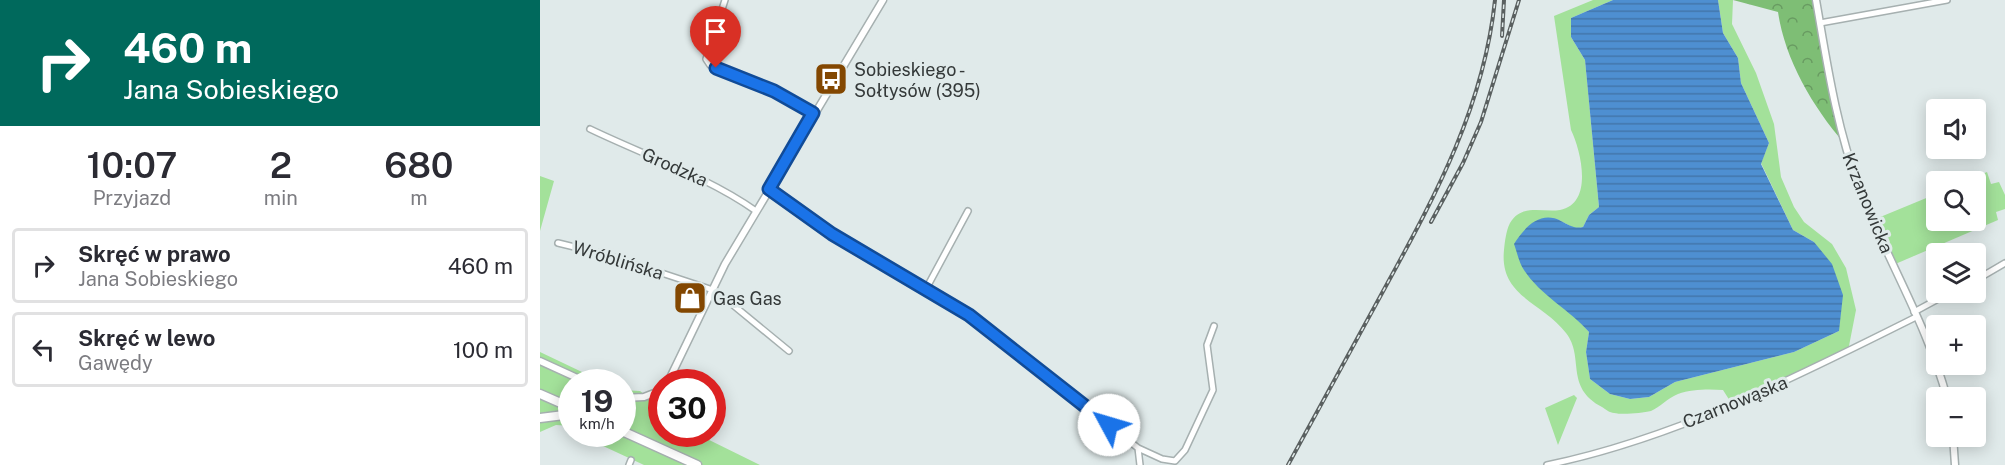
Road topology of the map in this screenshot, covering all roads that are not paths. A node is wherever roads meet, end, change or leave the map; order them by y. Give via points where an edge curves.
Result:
1 (725, 0) edge
2 (883, 0) edge
3 (1816, 0) edge
4 (1947, 0) edge
5 (1820, 23) junction
6 (813, 113) junction
7 (590, 129) dead end
8 (769, 189) junction
9 (968, 211) dead end
10 (756, 212) junction
11 (558, 243) dead end
12 (2005, 263) edge
13 (1986, 274) edge
14 (926, 288) junction
15 (711, 291) junction
16 (1933, 303) edge
17 (1915, 314) junction
18 (1214, 326) dead end
19 (789, 351) dead end
20 (540, 361) edge
21 (558, 369) edge
22 (674, 369) edge
23 (1944, 387) edge
24 (540, 394) edge
25 (558, 402) edge
26 (558, 416) edge
27 (540, 418) edge
28 (636, 437) edge
29 (1953, 447) edge
30 (1138, 448) junction
31 (697, 465) edge
32 (1140, 465) edge
33 (1547, 465) edge
34 (1954, 465) edge

1 - 6 street via 706,59 710,65 774,91
2 - 6 street
3 - 5 street, Krzanowicka
4 - 5 street
5 - 17 street, Krzanowicka via 1835,108 1850,162
6 - 8 street
7 - 10 street, Grodzka via 721,187
8 - 10 street
8 - 14 street via 832,234
9 - 14 street
10 - 15 street
11 - 15 street, Wróblińska via 607,255
12 - 13 street
14 - 30 street via 969,315
15 - 19 street, Wróblińska via 721,293
15 - 22 street
16 - 17 street, Czarnowąska
17 - 23 street, Krzanowicka
17 - 33 street, Czarnowąska via 1787,381 1682,424 1604,451
18 - 30 street via 1207,345 1214,390 1185,450 1175,461
20 - 21 street
24 - 25 main road
26 - 27 main road
28 - 31 main road
29 - 34 street
30 - 32 street

